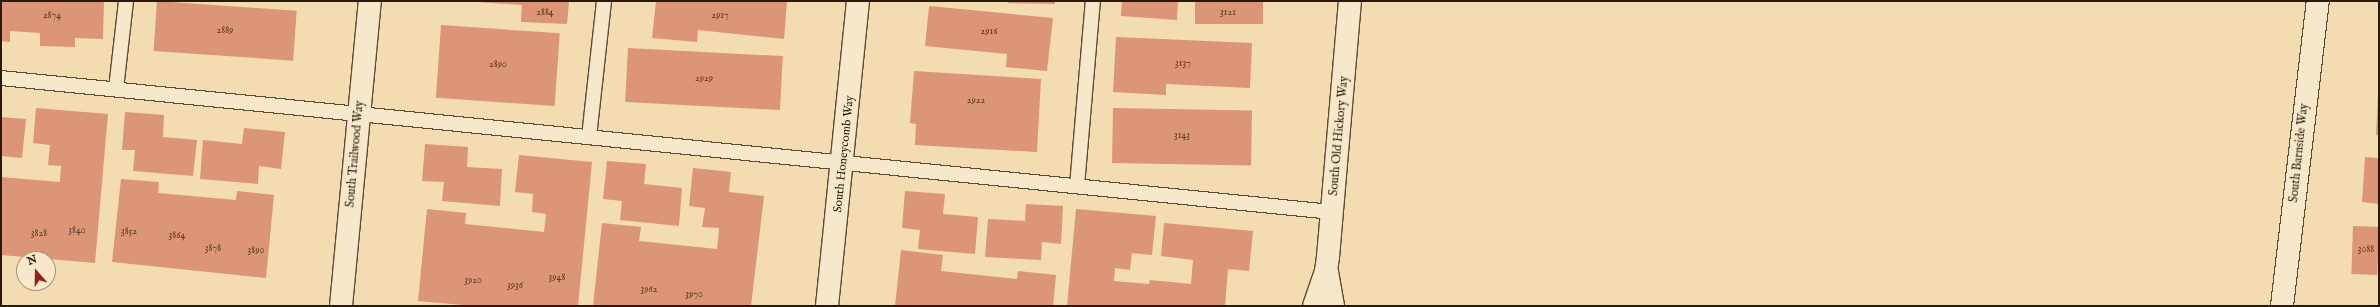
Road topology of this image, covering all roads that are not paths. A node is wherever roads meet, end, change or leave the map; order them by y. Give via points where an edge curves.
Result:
1 (126, 1) edge
2 (370, 1) edge
3 (604, 1) edge
4 (858, 1) edge
5 (1093, 1) edge
6 (1350, 1) edge
7 (2318, 1) edge
8 (1, 78) edge
9 (116, 89) junction
10 (359, 114) junction
11 (589, 137) junction
12 (844, 161) junction
13 (1077, 186) junction
14 (1332, 212) junction
15 (1326, 271) junction
16 (341, 306) edge
17 (827, 306) edge
18 (1314, 306) edge
19 (1333, 306) edge
20 (2282, 306) edge

1 - 9 lane
2 - 10 street, South Trailwood Way
3 - 11 lane
4 - 12 street, South Honeycomb Way
5 - 13 lane
6 - 14 street, South Old Hickory Way
7 - 20 street, South Barnside Way
8 - 9 lane
9 - 10 lane
10 - 11 lane
10 - 16 street, South Trailwood Way
11 - 12 lane
12 - 13 lane
12 - 17 street, South Honeycomb Way
13 - 14 lane
14 - 15 street, South Old Hickory Way
15 - 18 street, South Old Hickory Way
15 - 19 street, South Old Hickory Way

